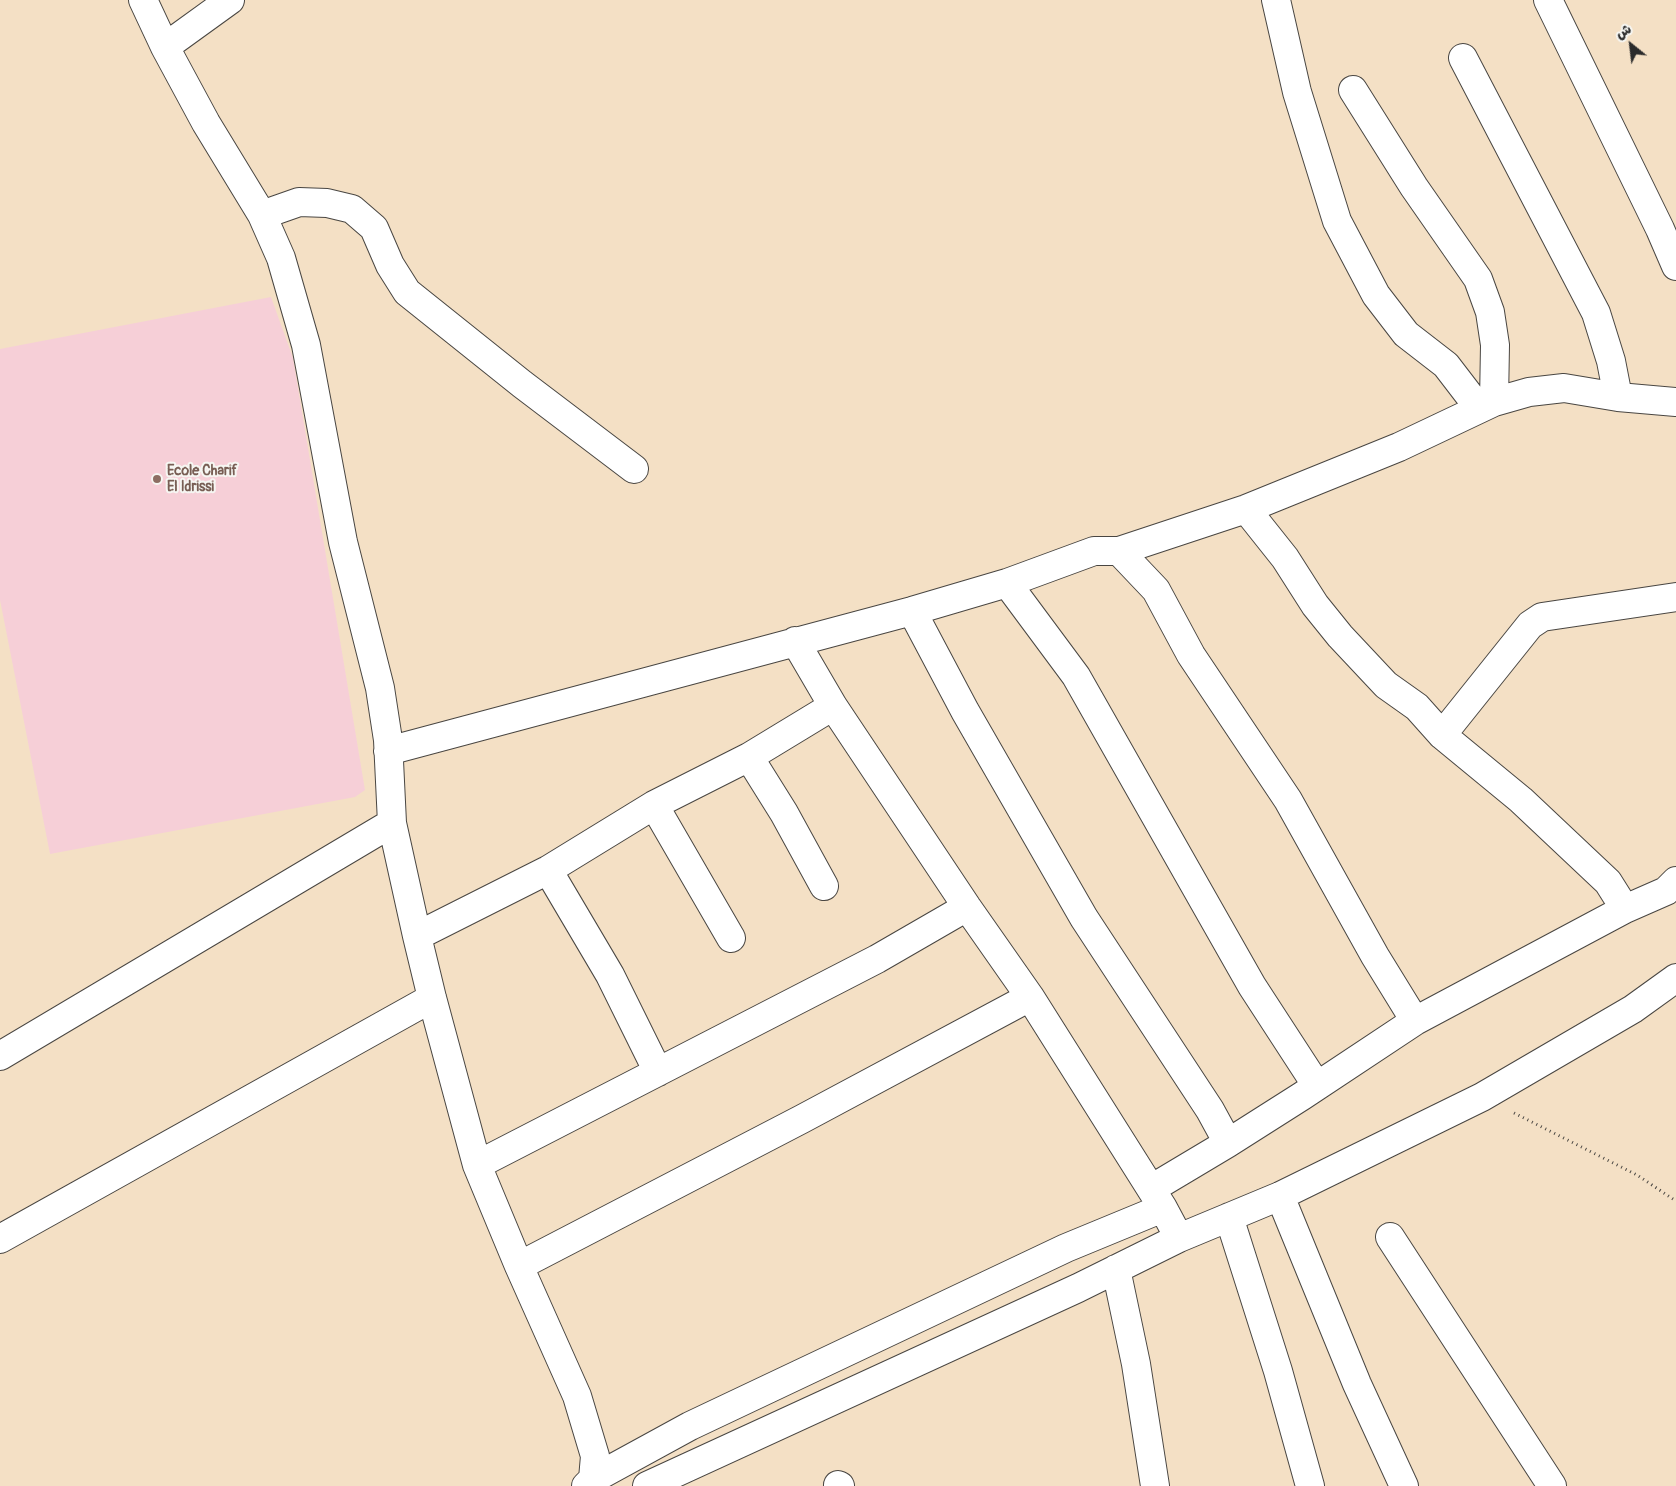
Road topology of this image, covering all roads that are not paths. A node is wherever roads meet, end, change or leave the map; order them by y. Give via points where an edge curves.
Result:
1 (143, 0) edge
2 (230, 0) edge
3 (1276, 0) edge
4 (1548, 0) edge
5 (165, 47) junction
6 (1463, 58) dead end
7 (1353, 90) dead end
8 (262, 215) junction
9 (1676, 266) edge
10 (1618, 397) junction
11 (1676, 402) edge
12 (1487, 405) junction
13 (634, 469) dead end
14 (1246, 509) junction
15 (1119, 551) junction
16 (1007, 584) junction
17 (1676, 597) edge
18 (912, 611) junction
19 (795, 641) junction
20 (833, 706) junction
21 (1442, 735) junction
22 (388, 751) junction
23 (749, 757) junction
24 (654, 805) junction
25 (392, 823) junction
26 (548, 870) junction
27 (1676, 882) edge
28 (824, 886) dead end
29 (967, 907) junction
30 (1625, 909) junction
31 (417, 936) junction
32 (731, 938) dead end
33 (1676, 978) edge
34 (1030, 997) junction
35 (432, 998) junction
36 (1415, 1021) junction
37 (0, 1056) edge
38 (658, 1072) junction
39 (1317, 1086) junction
40 (1228, 1143) junction
41 (476, 1165) junction
42 (1280, 1196) junction
43 (1157, 1198) junction
44 (1229, 1217) junction
45 (1390, 1237) dead end
46 (1179, 1238) junction
47 (0, 1239) edge
48 (519, 1266) junction
49 (1116, 1269) junction
50 (590, 1482) edge
51 (647, 1486) edge
52 (1154, 1486) edge
53 (1310, 1486) edge
54 (1404, 1486) edge
55 (1552, 1486) edge

1 - 5 street
2 - 5 street
3 - 12 street via 1297,92 1337,221 1376,295 1406,334 1446,365
4 - 9 street
5 - 8 street
6 - 10 street via 1596,313
7 - 12 street via 1414,187 1478,279 1490,312 1495,346
8 - 13 street via 299,202 327,203 352,209 374,228 390,265 407,292
8 - 22 street via 281,258 306,345 343,542 380,688
10 - 11 street
10 - 12 street via 1564,388 1529,392
12 - 14 street via 1399,448
14 - 15 street
14 - 21 street via 1340,636 1386,685 1417,707
15 - 16 street via 1094,552
15 - 36 street via 1156,590 1191,655 1288,800
16 - 18 street
16 - 39 street via 1076,676 1252,986
17 - 21 street via 1542,617 1530,625
18 - 19 street
18 - 40 street via 965,711 1084,918 1210,1110
19 - 20 street
19 - 22 street
20 - 23 street
20 - 29 street
21 - 30 street via 1521,800 1608,882
22 - 25 street
23 - 24 street
23 - 28 street
24 - 26 street
24 - 32 street
25 - 31 street
25 - 37 street
26 - 31 street
26 - 38 street via 610,975
27 - 30 street via 1666,891
29 - 34 street
29 - 38 street via 877,959
30 - 36 street
31 - 35 street
33 - 42 street via 1633,1009 1482,1098
34 - 43 street
34 - 48 street
35 - 41 street
35 - 47 street
36 - 39 street
38 - 41 street
39 - 40 street
40 - 43 street
41 - 48 street
42 - 44 street
42 - 54 street via 1357,1384
43 - 46 street
43 - 50 street via 1066,1248 690,1426
44 - 46 street
44 - 53 street via 1278,1371
45 - 55 street
46 - 49 street
48 - 50 street via 577,1396 595,1456
49 - 51 street
49 - 52 street via 1136,1364

